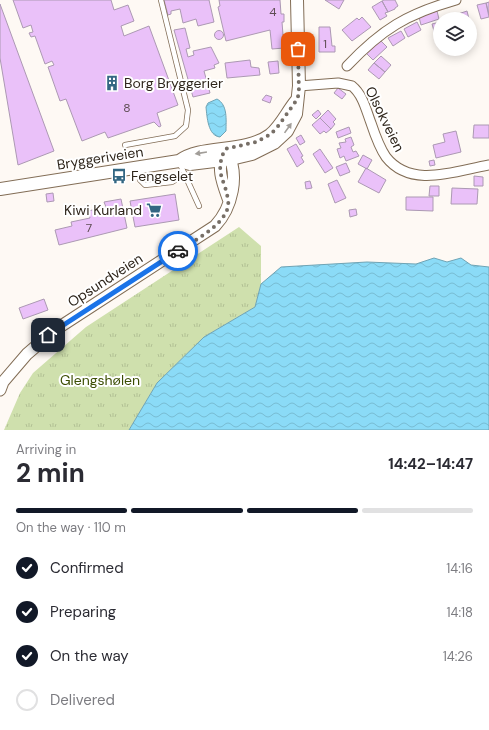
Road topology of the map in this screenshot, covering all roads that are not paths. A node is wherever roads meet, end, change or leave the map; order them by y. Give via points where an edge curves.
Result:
1 (161, 0) edge
2 (297, 0) edge
3 (456, 0) edge
4 (347, 66) dead end
5 (299, 86) junction
6 (125, 145) dead end
7 (226, 156) junction
8 (179, 161) junction
9 (489, 165) edge
10 (139, 167) junction
11 (185, 174) junction
12 (0, 189) edge
13 (199, 206) dead end
14 (0, 390) edge

1 - 6 lane via 188,110 186,126 175,136
2 - 5 main road, Bryggeriveien
3 - 4 street via 423,10 399,21 374,39
5 - 7 main road, Bryggeriveien via 296,114 281,138 264,149
5 - 9 street, Olsokveien via 338,83 352,86 361,97 382,150 395,167 406,174 425,176
7 - 8 main road, Bryggeriveien via 187,155
7 - 14 street, Opsundveien via 233,192 224,215 208,232 133,278 41,341 3,382
8 - 10 main road, Bryggeriveien
8 - 11 lane
10 - 11 lane via 140,180 145,185 172,182
10 - 12 main road, Bryggeriveien
11 - 13 lane

